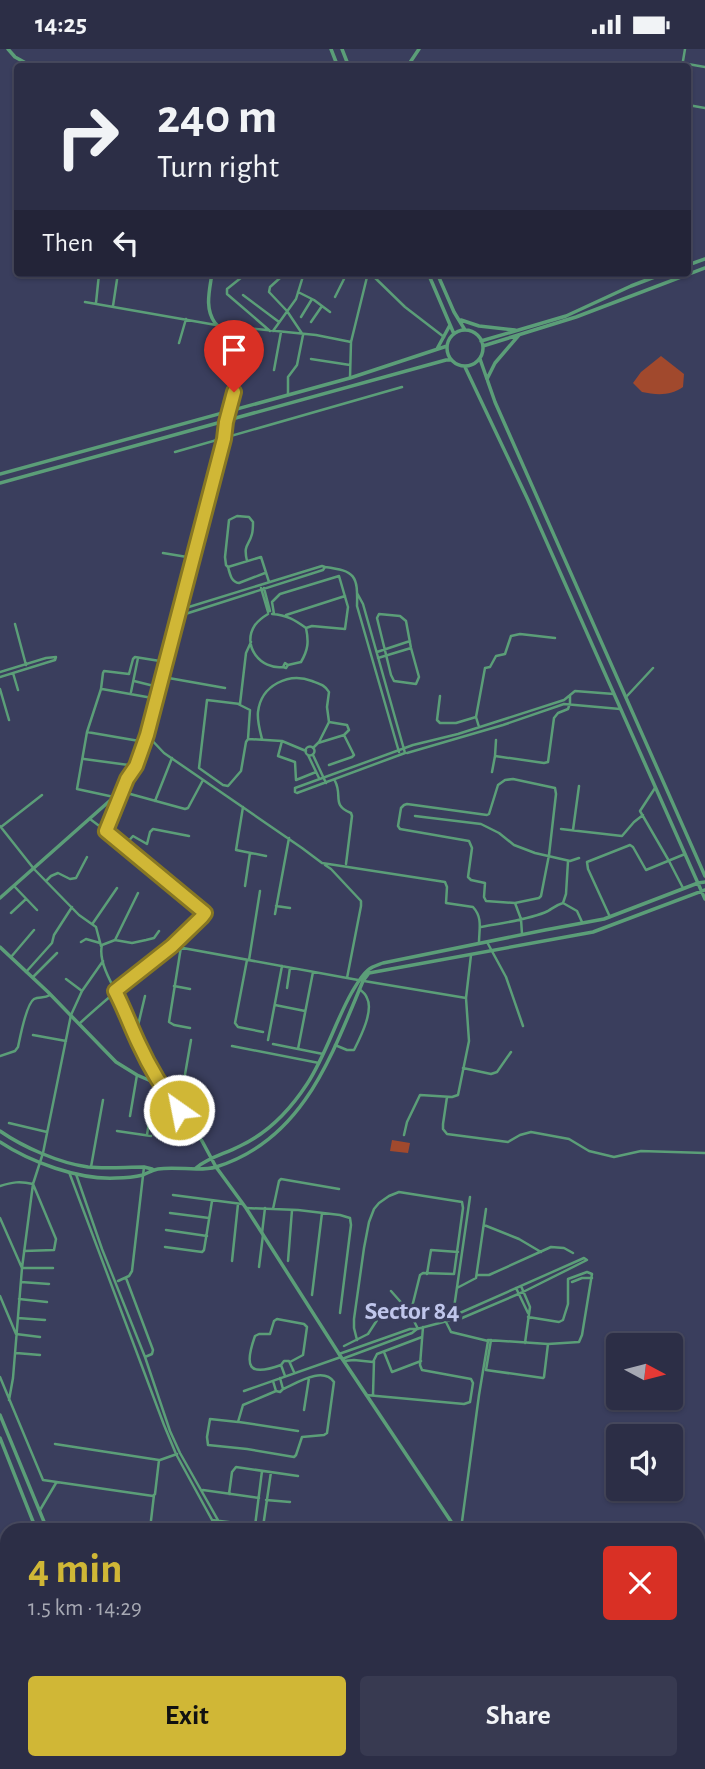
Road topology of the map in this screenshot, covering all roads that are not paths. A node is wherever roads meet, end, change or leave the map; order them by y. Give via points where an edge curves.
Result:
1 (10, 50) edge
2 (26, 63) edge
3 (99, 277) edge
4 (117, 277) edge
5 (211, 277) edge
6 (242, 277) edge
7 (303, 277) edge
8 (345, 277) edge
9 (368, 277) edge
10 (373, 277) edge
11 (430, 277) edge
12 (439, 277) edge
13 (655, 277) edge
14 (681, 277) edge
15 (281, 278) dead end
16 (298, 292) junction
17 (243, 295) dead end
18 (335, 297) dead end
19 (312, 299) junction
20 (85, 302) dead end
21 (96, 303) junction
22 (113, 306) junction
23 (322, 306) junction
24 (287, 311) junction
25 (330, 312) dead end
26 (301, 317) dead end
27 (186, 319) junction
28 (459, 320) junction
29 (279, 322) junction
30 (311, 322) dead end
31 (216, 325) junction
32 (450, 325) junction
33 (251, 328) junction
34 (466, 330) junction
35 (272, 331) junction
36 (281, 332) junction
37 (519, 332) junction
38 (454, 334) junction
39 (303, 335) junction
40 (444, 337) junction
41 (351, 342) junction
42 (179, 343) dead end
43 (482, 343) junction
44 (447, 346) junction
45 (244, 348) junction
46 (436, 351) junction
47 (311, 359) dead end
48 (480, 359) junction
49 (451, 360) junction
50 (350, 365) junction
51 (465, 367) junction
52 (274, 370) dead end
53 (350, 378) junction
54 (487, 379) junction
55 (402, 387) dead end
56 (288, 396) junction
57 (228, 412) junction
58 (226, 422) junction
59 (224, 439) junction
60 (175, 452) dead end
61 (0, 474) edge
62 (0, 483) edge
63 (163, 553) dead end
64 (193, 558) junction
65 (247, 561) junction
66 (228, 567) junction
67 (325, 567) junction
68 (267, 573) junction
69 (269, 582) junction
70 (262, 587) junction
71 (358, 593) junction
72 (345, 596) junction
73 (179, 610) junction
74 (271, 613) junction
75 (286, 615) junction
76 (177, 617) junction
77 (15, 624) dead end
78 (595, 627) junction
79 (306, 628) junction
80 (586, 632) junction
81 (555, 638) dead end
82 (410, 641) junction
83 (251, 642) junction
84 (411, 648) junction
85 (385, 649) junction
86 (377, 652) junction
87 (386, 656) junction
88 (138, 658) junction
89 (378, 658) junction
90 (166, 662) junction
91 (27, 667) junction
92 (653, 668) dead end
93 (13, 673) junction
94 (0, 675) edge
95 (163, 677) junction
96 (134, 681) junction
97 (160, 687) junction
98 (225, 688) dead end
99 (0, 689) edge
100 (101, 689) junction
101 (18, 690) dead end
102 (131, 693) junction
103 (614, 694) junction
104 (570, 695) junction
105 (440, 696) dead end
106 (625, 698) junction
107 (158, 699) junction
108 (570, 703) junction
109 (238, 704) junction
110 (620, 709) junction
111 (477, 717) junction
112 (9, 720) dead end
113 (329, 722) junction
114 (479, 727) junction
115 (87, 732) junction
116 (467, 733) junction
117 (147, 735) junction
118 (344, 735) junction
119 (248, 739) junction
120 (262, 739) junction
121 (496, 740) dead end
122 (145, 741) junction
123 (282, 741) junction
124 (318, 743) junction
125 (313, 748) junction
126 (405, 751) junction
127 (309, 753) junction
128 (399, 753) junction
129 (495, 757) junction
130 (172, 758) junction
131 (82, 759) junction
132 (329, 765) dead end
133 (136, 766) junction
134 (316, 772) junction
135 (492, 772) dead end
136 (127, 779) junction
137 (322, 779) junction
138 (203, 780) junction
139 (334, 780) junction
140 (323, 784) junction
141 (579, 786) dead end
142 (655, 788) junction
143 (123, 792) junction
144 (42, 795) dead end
145 (114, 797) junction
146 (155, 801) junction
147 (243, 807) junction
148 (643, 815) junction
149 (415, 816) dead end
150 (90, 819) junction
151 (1, 826) edge
152 (561, 829) dead end
153 (573, 830) junction
154 (106, 831) junction
155 (189, 836) dead end
156 (289, 838) junction
157 (124, 846) junction
158 (250, 853) junction
159 (685, 854) junction
160 (549, 855) junction
161 (266, 856) dead end
162 (87, 857) dead end
163 (579, 858) dead end
164 (568, 860) junction
165 (669, 861) junction
166 (322, 863) junction
167 (346, 864) dead end
168 (34, 869) junction
169 (705, 876) edge
170 (46, 881) junction
171 (705, 882) edge
172 (698, 883) junction
173 (14, 886) junction
174 (245, 886) dead end
175 (117, 888) dead end
176 (683, 889) junction
177 (260, 891) dead end
178 (703, 891) edge
179 (138, 893) dead end
180 (0, 898) edge
181 (26, 899) junction
182 (705, 899) edge
183 (515, 903) junction
184 (562, 904) junction
185 (276, 906) junction
186 (72, 907) junction
187 (289, 908) dead end
188 (37, 910) dead end
189 (10, 913) dead end
190 (275, 914) dead end
191 (610, 917) junction
192 (521, 919) junction
193 (582, 923) junction
194 (93, 924) junction
195 (481, 927) junction
196 (34, 930) dead end
197 (159, 931) dead end
198 (523, 935) junction
199 (115, 940) junction
200 (81, 942) dead end
201 (487, 942) junction
202 (479, 944) junction
203 (101, 945) junction
204 (172, 946) junction
205 (0, 947) edge
206 (181, 947) junction
207 (492, 951) junction
208 (57, 953) dead end
209 (471, 955) junction
210 (11, 957) junction
211 (248, 960) junction
212 (103, 961) junction
213 (282, 966) junction
214 (290, 968) junction
215 (26, 972) junction
216 (313, 972) junction
217 (33, 977) junction
218 (346, 978) junction
219 (66, 979) dead end
220 (361, 980) junction
221 (174, 986) junction
222 (287, 988) dead end
223 (190, 989) dead end
224 (359, 989) junction
225 (82, 991) junction
226 (115, 991) junction
227 (50, 995) junction
228 (145, 996) dead end
229 (466, 998) junction
230 (275, 1005) junction
231 (305, 1011) junction
232 (71, 1015) junction
233 (79, 1024) junction
234 (523, 1026) dead end
235 (190, 1028) dead end
236 (263, 1032) dead end
237 (33, 1035) dead end
238 (136, 1036) junction
239 (191, 1040) dead end
240 (268, 1040) dead end
241 (66, 1041) junction
242 (273, 1044) dead end
243 (335, 1045) junction
244 (232, 1046) dead end
245 (298, 1049) junction
246 (511, 1052) dead end
247 (323, 1054) junction
248 (0, 1056) edge
249 (319, 1063) junction
250 (463, 1068) junction
251 (136, 1075) junction
252 (155, 1084) junction
253 (167, 1095) junction
254 (447, 1097) junction
255 (103, 1100) dead end
256 (179, 1110) junction
257 (130, 1116) dead end
258 (9, 1123) dead end
259 (159, 1130) dead end
260 (0, 1131) edge
261 (117, 1131) dead end
262 (47, 1132) junction
263 (404, 1135) dead end
264 (0, 1142) edge
265 (43, 1153) junction
266 (705, 1153) edge
267 (212, 1158) junction
268 (41, 1162) junction
269 (91, 1167) junction
270 (144, 1167) junction
271 (216, 1167) junction
272 (196, 1168) junction
273 (154, 1170) junction
274 (69, 1172) junction
275 (76, 1174) junction
276 (144, 1174) junction
277 (33, 1184) junction
278 (0, 1186) edge
279 (339, 1189) dead end
280 (173, 1195) dead end
281 (470, 1198) dead end
282 (212, 1201) junction
283 (242, 1205) junction
284 (265, 1208) junction
285 (273, 1209) junction
286 (486, 1209) dead end
287 (292, 1210) junction
288 (170, 1213) dead end
289 (322, 1213) junction
290 (0, 1218) edge
291 (209, 1218) junction
292 (484, 1225) junction
293 (166, 1230) dead end
294 (262, 1234) junction
295 (207, 1236) junction
296 (165, 1247) dead end
297 (24, 1251) junction
298 (458, 1252) junction
299 (541, 1252) junction
300 (573, 1253) dead end
301 (232, 1261) dead end
302 (288, 1261) dead end
303 (259, 1267) dead end
304 (22, 1268) junction
305 (53, 1268) dead end
306 (427, 1274) junction
307 (477, 1275) junction
308 (126, 1278) junction
309 (592, 1278) junction
310 (21, 1282) junction
311 (116, 1282) junction
312 (572, 1282) dead end
313 (49, 1284) dead end
314 (112, 1285) junction
315 (521, 1286) junction
316 (457, 1288) junction
317 (516, 1288) junction
318 (391, 1291) dead end
319 (523, 1292) junction
320 (518, 1294) junction
321 (0, 1296) edge
322 (312, 1296) dead end
323 (19, 1299) junction
324 (47, 1302) dead end
325 (412, 1307) junction
326 (406, 1310) junction
327 (340, 1314) dead end
328 (411, 1315) junction
329 (528, 1315) junction
330 (18, 1318) junction
331 (452, 1318) junction
332 (45, 1320) dead end
333 (445, 1321) junction
334 (423, 1327) junction
335 (418, 1329) junction
336 (16, 1334) junction
337 (40, 1337) dead end
338 (422, 1337) junction
339 (490, 1340) junction
340 (357, 1341) junction
341 (525, 1343) junction
342 (548, 1344) junction
343 (344, 1346) dead end
344 (384, 1351) junction
345 (15, 1353) junction
346 (40, 1355) dead end
347 (341, 1358) junction
348 (145, 1359) junction
349 (374, 1361) junction
350 (421, 1361) junction
351 (141, 1362) junction
352 (289, 1362) junction
353 (281, 1365) junction
354 (294, 1373) junction
355 (285, 1376) junction
356 (0, 1377) edge
357 (280, 1378) junction
358 (309, 1378) junction
359 (273, 1381) junction
360 (283, 1389) junction
361 (244, 1391) dead end
362 (276, 1391) junction
363 (366, 1395) junction
364 (373, 1395) junction
365 (9, 1400) junction
366 (304, 1410) dead end
367 (0, 1415) edge
368 (238, 1422) junction
369 (298, 1431) dead end
370 (0, 1438) edge
371 (55, 1444) dead end
372 (178, 1454) junction
373 (160, 1460) junction
374 (262, 1471) junction
375 (271, 1472) junction
376 (298, 1476) dead end
377 (56, 1483) junction
378 (195, 1489) junction
379 (201, 1490) junction
380 (229, 1494) junction
381 (154, 1495) junction
382 (259, 1498) junction
383 (267, 1500) junction
384 (290, 1502) dead end
385 (39, 1511) junction
386 (212, 1520) junction
387 (219, 1521) junction
388 (34, 1523) edge
389 (44, 1523) edge
390 (151, 1523) edge
391 (214, 1523) edge
392 (233, 1523) edge
393 (255, 1523) edge
394 (264, 1523) edge
395 (454, 1523) edge
396 (459, 1523) edge

1 - 2 street
3 - 21 street
4 - 22 street
5 - 31 street via 208,298
6 - 35 street via 227,293
7 - 16 street
8 - 18 street
9 - 41 street
10 - 40 street
11 - 32 street
12 - 28 street
13 - 37 street
14 - 37 street via 576,317
15 - 24 street via 269,292
16 - 19 street
16 - 24 street
17 - 29 street
19 - 23 street
19 - 26 street
20 - 21 street
21 - 22 street
22 - 27 street
23 - 25 street
23 - 30 street
24 - 29 street
24 - 39 street
27 - 31 street
27 - 42 street
28 - 34 street
28 - 37 street
29 - 35 street
31 - 33 street
31 - 45 street
32 - 38 street
32 - 40 street
33 - 35 street
33 - 45 street
34 - 38 street
34 - 43 street
35 - 36 street
36 - 39 street
36 - 52 street
37 - 43 street
37 - 54 street
38 - 44 street
39 - 41 street
39 - 56 street via 297,365 288,377
40 - 46 street
41 - 50 street
43 - 48 street
44 - 46 street
44 - 49 street
45 - 57 street
46 - 53 street
47 - 50 street
48 - 51 street
48 - 54 street
49 - 51 street
49 - 58 street
50 - 53 street
51 - 80 street
53 - 56 street
54 - 78 street
55 - 59 street
56 - 57 street
57 - 58 street
57 - 61 street
58 - 59 street
58 - 62 street
59 - 60 street
59 - 64 street
63 - 64 street
64 - 73 street
65 - 66 street
65 - 66 street via 246,544 253,522 237,516 229,520
65 - 68 street via 261,557
66 - 68 street via 233,581 239,583
67 - 69 street
67 - 70 street
67 - 71 street via 351,574
68 - 69 street
69 - 70 street
70 - 73 street
70 - 74 street
70 - 76 street
71 - 86 street
71 - 128 street via 357,605
72 - 74 street via 339,576 277,596
72 - 75 street
72 - 79 street via 345,629
73 - 76 street
74 - 75 street
74 - 83 street via 254,626
75 - 79 street
76 - 90 street
77 - 91 street
78 - 80 street
78 - 106 street
79 - 83 street via 305,655 300,662 283,667 261,661
80 - 103 street
81 - 111 street via 511,636 505,654 496,656 485,668
82 - 84 street
82 - 85 street
82 - 85 street via 404,618 379,614
83 - 109 street
84 - 87 street
84 - 87 street via 419,677 416,684 394,681
85 - 86 street
85 - 87 street
86 - 89 street
87 - 89 street
88 - 90 street
88 - 96 street
88 - 100 street via 133,659 129,674 103,672
89 - 126 street
90 - 95 street
91 - 91 street via 46,658 56,657 55,660
91 - 93 street
91 - 94 street
92 - 106 street
93 - 94 street
93 - 101 street
95 - 97 street
95 - 98 street
96 - 97 street
96 - 102 street
97 - 107 street
99 - 112 street
100 - 102 street
100 - 115 street
102 - 107 street
103 - 104 street via 578,691
103 - 110 street
104 - 108 street
104 - 114 street
105 - 111 street via 439,723
106 - 169 street
107 - 117 street
108 - 110 street
108 - 116 street
108 - 129 street via 554,718 548,762
109 - 119 street via 250,710
109 - 119 street via 207,700 199,768 228,786 241,771
110 - 142 street
111 - 114 street
113 - 118 street via 347,725
113 - 120 street via 330,692 325,685 302,677 280,681 261,702
113 - 124 street
114 - 116 street
115 - 122 street
115 - 131 street
116 - 126 street
117 - 122 street
117 - 130 street
118 - 124 street
118 - 132 street via 354,755
119 - 120 street
120 - 123 street
121 - 129 street
122 - 133 street
123 - 127 street
123 - 134 street via 278,756 295,762 296,780
124 - 125 street
125 - 127 street
125 - 127 street
126 - 128 street
127 - 134 street
127 - 137 street
128 - 137 street
128 - 139 street
129 - 135 street
130 - 138 street
130 - 146 street
131 - 133 street
131 - 145 street via 77,789
133 - 136 street
134 - 137 street
136 - 143 street
136 - 145 street
137 - 140 street
137 - 140 street via 295,788 295,792
138 - 146 street via 185,810
138 - 147 street
139 - 140 street
139 - 167 street via 338,803 352,816
141 - 153 street
142 - 148 street via 640,811
142 - 159 street
143 - 146 street
143 - 154 street
144 - 151 street
145 - 150 street
147 - 156 street
147 - 158 street via 236,848
148 - 153 street via 622,836
148 - 165 street
149 - 160 street via 481,824 514,845
150 - 154 street
150 - 168 street
151 - 168 street
152 - 153 street
154 - 157 street
155 - 157 street via 152,829 147,844 135,836
156 - 166 street
156 - 185 street
157 - 204 street via 205,913
158 - 161 street
158 - 174 street
159 - 165 street
159 - 172 street
160 - 164 street
160 - 183 street via 541,896
160 - 183 street via 555,788 513,779 501,782 487,815 407,804 401,808 400,829 469,842 468,877 485,883 484,900
162 - 170 street via 76,878 58,873
163 - 164 street
164 - 184 street
165 - 176 street
165 - 191 street via 646,870 630,845 587,862
166 - 195 street via 442,881 447,887 446,903 474,908
166 - 218 street via 361,901
168 - 170 street
168 - 173 street
170 - 186 street
171 - 172 street
172 - 176 street
172 - 178 street
173 - 180 street
173 - 181 street
175 - 194 street
176 - 191 street
177 - 211 street
178 - 182 street
178 - 207 street via 593,932
179 - 199 street
181 - 188 street
181 - 189 street
183 - 192 street
184 - 192 street
184 - 193 street via 577,911
185 - 187 street
185 - 190 street
186 - 194 street
186 - 215 street via 52,943
191 - 193 street
192 - 195 street
192 - 198 street
193 - 198 street
194 - 203 street
195 - 202 street
196 - 210 street
197 - 199 street via 154,938 132,943
198 - 201 street
199 - 203 street
200 - 203 street via 88,939
201 - 202 street
201 - 207 street
202 - 220 street via 383,963
203 - 212 street
204 - 206 street
204 - 226 street
205 - 210 street
206 - 211 street
206 - 221 street
207 - 209 street
207 - 234 street
208 - 217 street
209 - 220 street via 382,969
209 - 229 street
210 - 215 street
211 - 213 street
211 - 236 street via 235,1023
212 - 225 street
212 - 226 street
213 - 214 street
213 - 230 street
214 - 216 street
214 - 222 street
215 - 217 street
216 - 218 street
216 - 231 street
217 - 227 street
218 - 220 street
219 - 225 street
220 - 224 street
220 - 229 street
220 - 247 street via 343,1007
221 - 223 street
221 - 235 street via 169,1022
224 - 243 street
224 - 243 street via 369,1006 363,1032 354,1050
225 - 232 street
226 - 233 street
226 - 238 street
227 - 232 street
227 - 248 street via 33,1000 18,1047
228 - 238 street
229 - 250 street via 469,1041
230 - 231 street
230 - 240 street
231 - 245 street
232 - 233 street
232 - 241 street
233 - 251 street via 116,1062
237 - 241 street
238 - 253 street
239 - 256 street
241 - 262 street
242 - 245 street
243 - 271 street via 309,1095 275,1136
244 - 249 street
245 - 247 street
246 - 250 street via 491,1074
247 - 249 street
249 - 267 street via 299,1095 265,1132
250 - 254 street via 458,1094
251 - 252 street
251 - 257 street
252 - 253 street
252 - 261 street via 149,1135
253 - 256 street
253 - 259 street
254 - 263 street via 420,1094
254 - 266 street via 443,1124 447,1134 508,1142 531,1132 569,1139 589,1151 614,1157 641,1151
255 - 269 street
256 - 267 street
258 - 262 street
260 - 265 street
262 - 265 street
264 - 268 street
265 - 268 street
265 - 269 street
267 - 271 street
267 - 272 street
268 - 274 street
268 - 277 street
269 - 270 street
270 - 273 street
270 - 276 street
271 - 272 street
271 - 283 street
272 - 273 street
273 - 276 street
274 - 275 street
274 - 314 street
275 - 276 street via 115,1178
275 - 311 street
276 - 308 street via 132,1271
277 - 278 street via 22,1181
277 - 297 street
277 - 297 street via 56,1249
279 - 285 street via 281,1179
280 - 282 street
281 - 316 street
282 - 283 street
282 - 291 street
283 - 284 street
283 - 294 street
283 - 301 street
284 - 285 street
284 - 294 street
285 - 287 street
286 - 292 street
287 - 289 street
287 - 302 street
288 - 291 street
289 - 322 street
289 - 327 street via 351,1220
290 - 304 street
291 - 295 street
292 - 299 street
292 - 307 street
293 - 295 street
294 - 303 street
294 - 347 street
295 - 296 street via 202,1252
297 - 304 street
298 - 306 street via 453,1275
298 - 306 street via 431,1250
298 - 340 street via 462,1202 399,1192 379,1203 364,1248 354,1323
299 - 300 street via 556,1247
299 - 307 street via 489,1275
304 - 305 street
304 - 310 street
306 - 325 street via 418,1277
307 - 316 street
308 - 311 street
308 - 348 street via 153,1350
309 - 312 street
309 - 329 street via 587,1272 568,1279 563,1321
309 - 342 street via 581,1340
310 - 313 street
310 - 323 street
311 - 314 street
311 - 348 street
314 - 351 street
315 - 317 street
315 - 319 street
315 - 319 street via 587,1260
316 - 331 street
317 - 320 street
317 - 331 street
318 - 326 street
319 - 320 street
319 - 329 street via 530,1307
320 - 329 street
320 - 331 street via 455,1321
321 - 336 street
323 - 324 street
323 - 330 street
325 - 326 street
325 - 328 street via 415,1313
326 - 328 street
326 - 340 street via 381,1314 368,1334
328 - 335 street
329 - 341 street
330 - 332 street
330 - 336 street
331 - 333 street
333 - 334 street
333 - 339 street via 451,1332
334 - 335 street
334 - 338 street
335 - 347 street
336 - 337 street
336 - 345 street
338 - 344 street
338 - 350 street
339 - 341 street
339 - 342 street via 486,1370 543,1378
339 - 396 street
340 - 343 street
341 - 342 street
344 - 349 street via 376,1354
344 - 350 street via 392,1372
345 - 346 street
345 - 365 street
347 - 349 street
347 - 354 street
347 - 363 street
348 - 351 street
348 - 372 street
349 - 364 street
350 - 364 street via 424,1372 471,1379 470,1402
351 - 372 street
352 - 353 street
352 - 353 street via 303,1355 306,1327 277,1319 270,1333 255,1336 249,1362 256,1370
352 - 354 street
353 - 355 street
354 - 355 street
355 - 357 street
356 - 365 street
357 - 359 street
357 - 360 street
358 - 360 street
358 - 366 street
358 - 368 street via 322,1375 333,1380 328,1431 301,1437 295,1457 208,1445 210,1419
359 - 361 street
359 - 362 street
360 - 362 street
362 - 368 street via 243,1405
363 - 364 street
363 - 395 street
365 - 377 street via 43,1481
367 - 385 street
368 - 369 street
370 - 388 street
371 - 373 street
372 - 373 street
372 - 378 street
372 - 379 street
373 - 381 street
374 - 375 street
374 - 380 street via 234,1468
374 - 382 street
375 - 376 street
375 - 383 street
377 - 381 street
377 - 385 street
378 - 379 street
378 - 386 street
379 - 380 street
379 - 387 street
380 - 382 street
381 - 390 street
382 - 393 street
383 - 384 street
383 - 394 street
385 - 389 street
386 - 387 street
386 - 391 street
387 - 392 street

